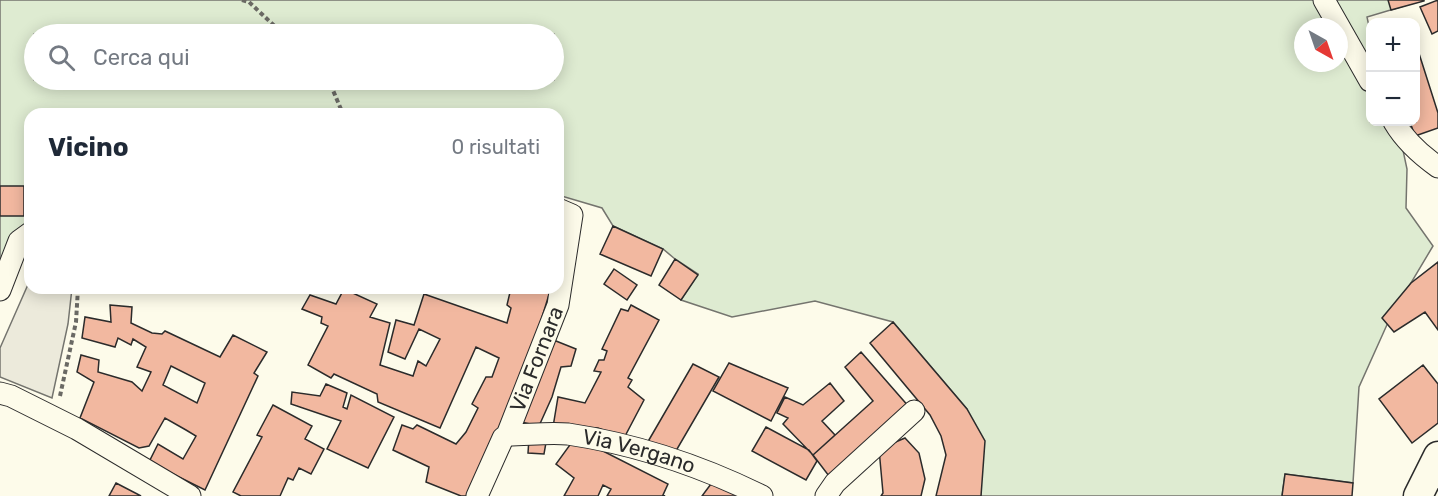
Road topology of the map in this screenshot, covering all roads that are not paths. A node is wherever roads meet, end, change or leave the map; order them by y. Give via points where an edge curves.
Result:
1 (1324, 0) edge
2 (1366, 72) edge
3 (1396, 126) edge
4 (1438, 167) edge
5 (24, 237) edge
6 (0, 290) edge
7 (559, 294) edge
8 (9, 391) edge
9 (914, 411) dead end
10 (507, 435) junction
11 (1438, 456) edge
12 (190, 496) edge
13 (477, 496) edge
14 (762, 496) edge
15 (826, 496) edge
16 (1418, 496) edge

1 - 2 street
3 - 4 street
5 - 6 street via 19,241
7 - 10 street, Via Fornara via 558,305
8 - 12 street
9 - 15 street via 835,483
10 - 13 street, Via Fornara
10 - 14 street, Via Vergano via 566,434 649,451
11 - 16 main road

